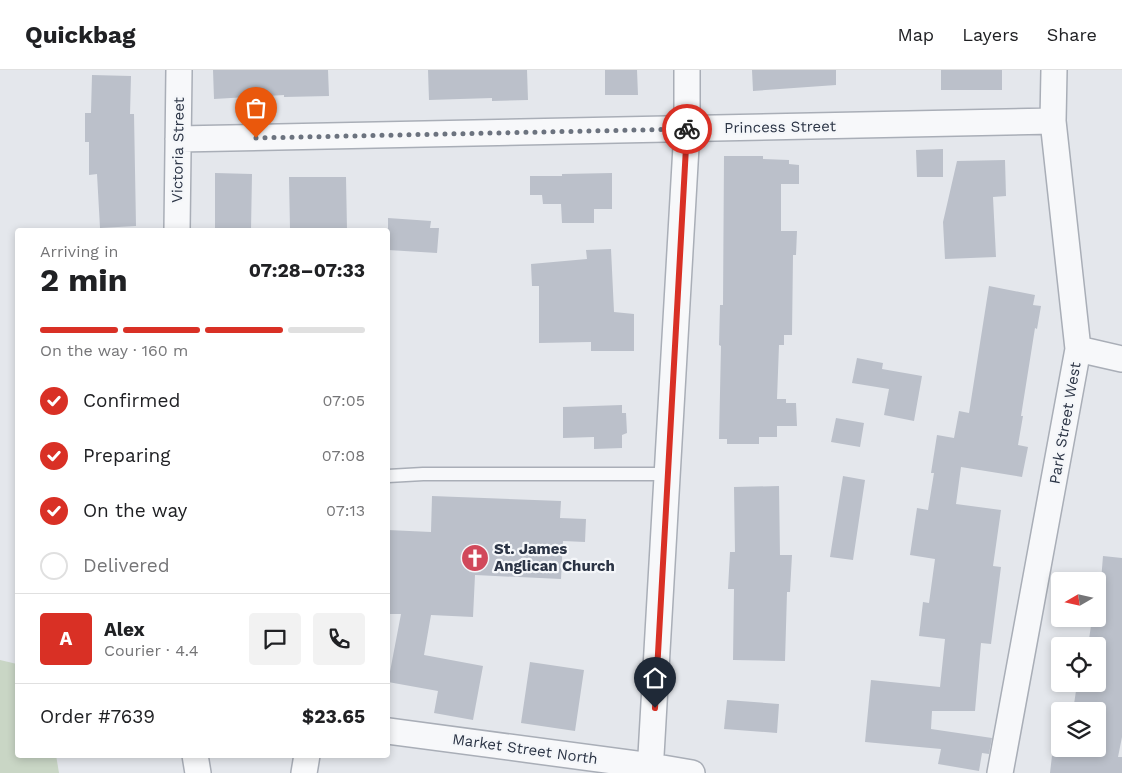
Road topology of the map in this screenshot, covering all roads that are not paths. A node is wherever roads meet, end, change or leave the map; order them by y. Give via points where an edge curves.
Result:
1 (179, 70) edge
2 (687, 70) edge
3 (1054, 70) edge
4 (1052, 121) junction
5 (687, 129) junction
6 (178, 139) junction
7 (177, 228) edge
8 (1078, 349) junction
9 (1122, 359) edge
10 (668, 474) junction
11 (390, 476) edge
12 (390, 731) edge
13 (196, 758) edge
14 (306, 758) edge
15 (651, 769) edge
16 (198, 773) edge
17 (304, 773) edge
18 (692, 773) edge
19 (1000, 773) edge

1 - 6 street, Victoria Street
2 - 5 street
3 - 4 street, Park Street West
4 - 5 street, Princess Street
4 - 8 street, Park Street West
5 - 6 street, Princess Street
5 - 10 street
6 - 7 street, Victoria Street
8 - 9 street
8 - 19 street, Park Street West
10 - 11 lane
10 - 15 street
12 - 15 street, Market Street North
13 - 16 street
14 - 17 street
15 - 18 street, Market Street North

